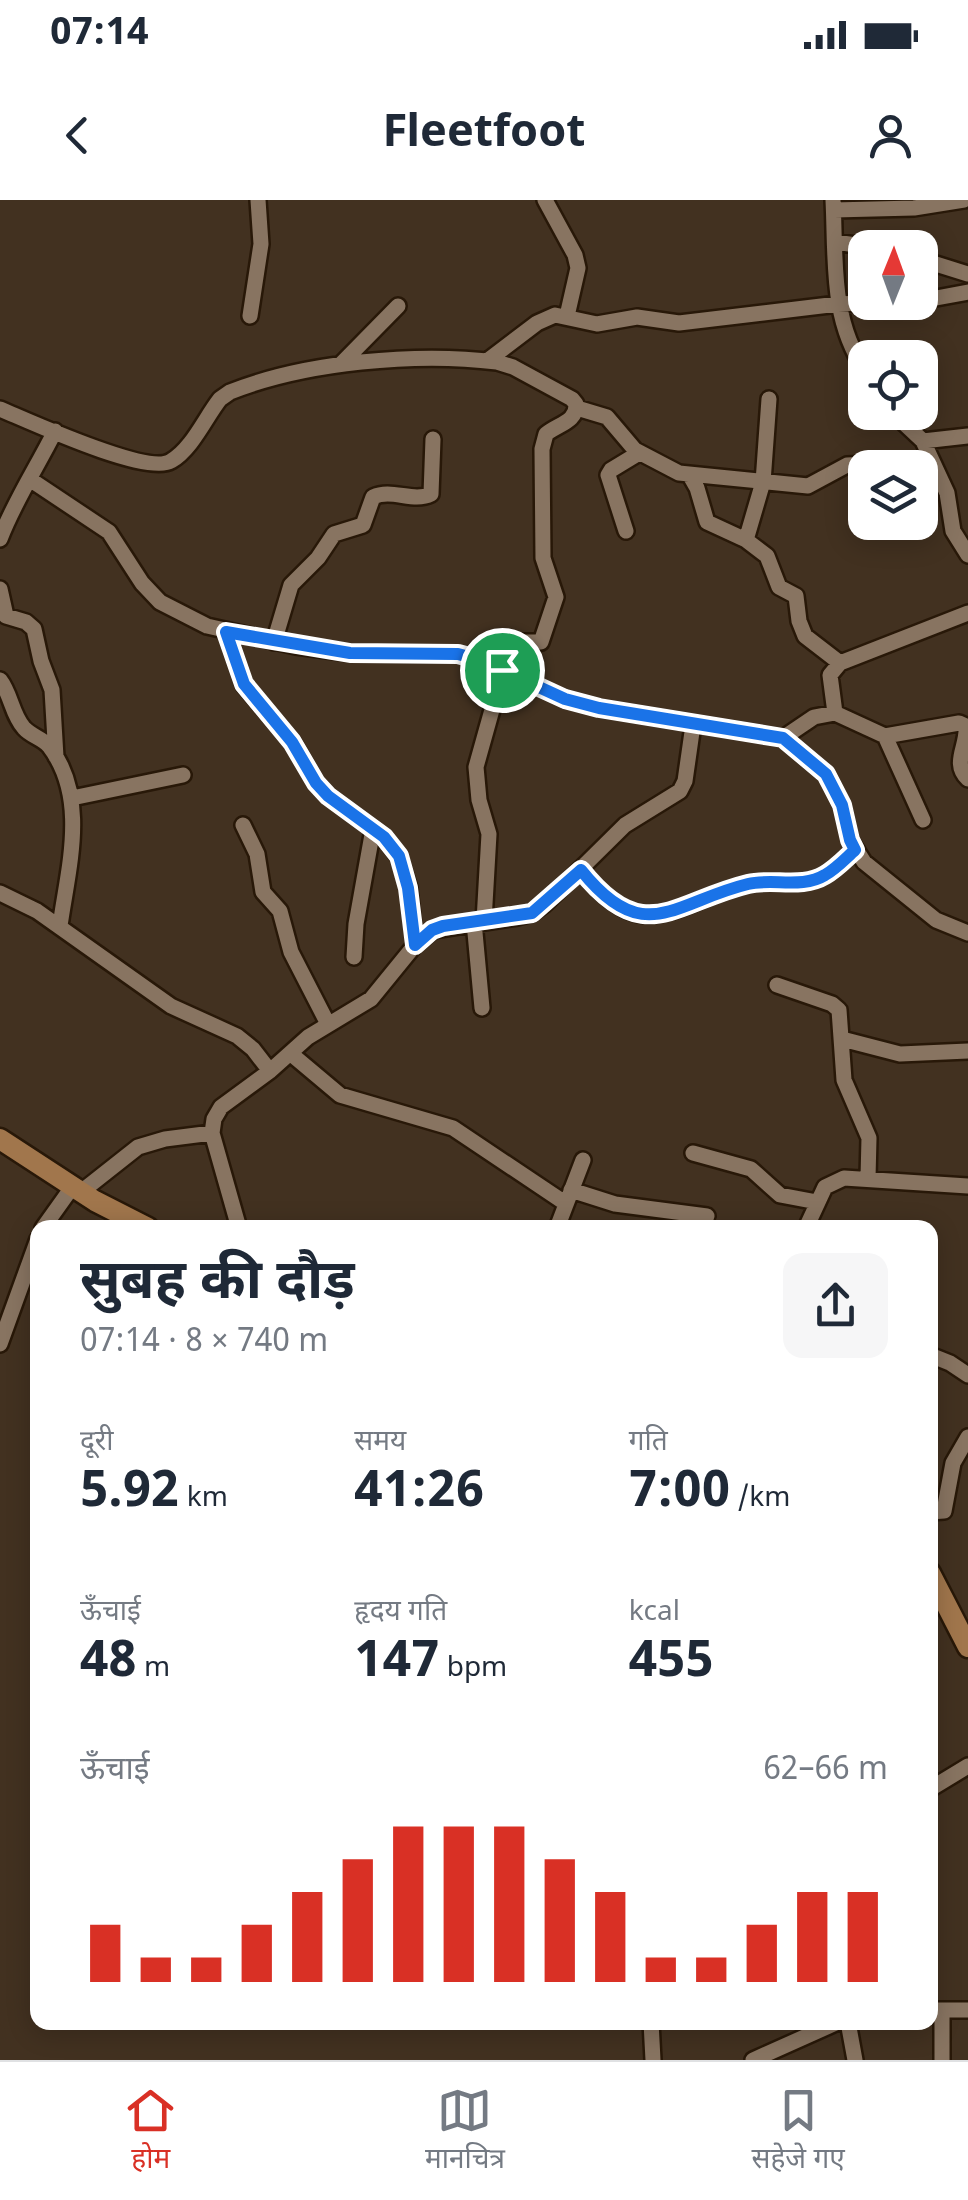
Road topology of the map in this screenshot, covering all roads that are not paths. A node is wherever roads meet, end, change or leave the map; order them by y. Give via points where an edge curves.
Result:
1 (258, 200) edge
2 (545, 200) edge
3 (964, 200) edge
4 (834, 205) edge
5 (835, 242) junction
6 (848, 244) edge
7 (938, 265) edge
8 (968, 274) edge
9 (968, 292) edge
10 (938, 298) edge
11 (838, 304) junction
12 (848, 304) edge
13 (398, 306) dead end
14 (250, 316) dead end
15 (567, 316) junction
16 (848, 340) edge
17 (487, 360) junction
18 (341, 364) junction
19 (769, 399) dead end
20 (577, 408) junction
21 (0, 409) edge
22 (909, 430) edge
23 (55, 432) junction
24 (968, 436) edge
25 (432, 438) dead end
26 (926, 448) junction
27 (639, 453) junction
28 (689, 474) junction
29 (31, 480) junction
30 (764, 482) junction
31 (626, 530) dead end
32 (0, 540) edge
33 (746, 540) junction
34 (968, 555) edge
35 (0, 589) edge
36 (968, 613) edge
37 (226, 632) junction
38 (274, 642) junction
39 (840, 663) junction
40 (502, 670) junction
41 (0, 680) edge
42 (835, 713) junction
43 (693, 725) junction
44 (884, 736) junction
45 (783, 738) junction
46 (56, 758) junction
47 (183, 775) dead end
48 (968, 779) edge
49 (72, 798) junction
50 (923, 820) dead end
51 (243, 825) dead end
52 (373, 829) junction
53 (855, 850) junction
54 (581, 870) junction
55 (0, 893) edge
56 (479, 922) junction
57 (60, 926) junction
58 (968, 933) edge
59 (415, 945) junction
60 (354, 957) dead end
61 (777, 985) dead end
62 (482, 1008) dead end
63 (328, 1024) junction
64 (842, 1039) junction
65 (968, 1052) edge
66 (290, 1053) junction
67 (270, 1071) junction
68 (212, 1133) junction
69 (0, 1139) edge
70 (693, 1153) dead end
71 (583, 1160) dead end
72 (868, 1178) junction
73 (968, 1186) edge
74 (77, 1189) junction
75 (568, 1196) junction
76 (817, 1202) junction
77 (707, 1216) dead end
78 (50, 1220) edge
79 (133, 1220) edge
80 (236, 1220) edge
81 (560, 1220) edge
82 (809, 1220) edge
83 (30, 1261) edge
84 (0, 1344) edge
85 (938, 1358) edge
86 (968, 1375) edge
87 (968, 1438) edge
88 (938, 1511) edge
89 (938, 1589) edge
90 (968, 1647) edge
91 (968, 1766) edge
92 (938, 1784) edge
93 (968, 2010) edge
94 (938, 2011) edge
95 (938, 2027) edge
96 (652, 2030) edge
97 (820, 2030) edge
98 (849, 2030) edge
99 (653, 2060) edge
100 (753, 2060) edge
101 (855, 2060) edge
102 (942, 2060) edge

1 - 14 street via 261,244
2 - 15 street via 578,268
3 - 4 street via 914,208
4 - 5 street
5 - 6 street
5 - 11 street
7 - 8 street
9 - 10 street
11 - 12 street
11 - 15 street via 680,324 637,318 597,324
11 - 16 street
13 - 18 street
15 - 17 street via 544,318
17 - 18 street
17 - 20 street via 513,366
18 - 23 street via 230,392 167,464 145,464
19 - 30 street
20 - 27 street via 607,417
20 - 40 street via 546,434 542,449 542,549 555,607 545,639 512,644
21 - 23 street
22 - 26 street
23 - 29 street
24 - 26 street
25 - 38 street via 431,494 373,497 363,525 334,534 291,585
26 - 30 street via 904,462 847,466 808,486
26 - 34 street via 947,493 953,531
27 - 28 street
27 - 31 street via 608,475
28 - 30 street
28 - 33 street via 707,522
29 - 32 street via 16,498
29 - 37 street via 109,532 160,602
30 - 33 street
33 - 39 street via 770,560 779,587 796,596 805,636
35 - 46 street via 6,616 34,630 52,690
36 - 39 street
37 - 38 street
37 - 52 street via 244,684 316,783
38 - 40 street via 350,653 444,652
39 - 42 street via 830,675
40 - 43 street via 565,699
40 - 56 street via 476,767 490,834
41 - 46 street via 24,728
42 - 44 street
42 - 45 street via 814,717
43 - 45 street
43 - 54 street via 680,790 634,818
44 - 48 street via 966,726 959,762
44 - 50 street
45 - 53 street via 826,774
46 - 49 street
47 - 49 street
49 - 57 street
51 - 63 street via 257,854 262,892 280,911 291,952
52 - 59 street via 404,867
52 - 60 street
53 - 54 street via 814,880 748,884 658,916 606,899
53 - 58 street via 936,920
54 - 56 street via 532,913
55 - 57 street
56 - 59 street via 432,930
56 - 62 street
57 - 67 street via 172,1006 246,1042
59 - 63 street via 371,1000
61 - 64 street via 832,1004 842,1020
63 - 66 street
64 - 65 street via 900,1054
64 - 72 street via 844,1080 869,1138
66 - 67 street
66 - 75 street via 340,1095 453,1128
67 - 68 street via 221,1107
68 - 74 street via 138,1147
68 - 80 street
69 - 74 street
70 - 76 street via 751,1169 780,1196
71 - 75 street
72 - 73 street
72 - 76 street via 833,1181
74 - 78 street
74 - 79 street
75 - 77 street
75 - 81 street
76 - 82 street
83 - 84 street
85 - 86 street
87 - 88 street via 953,1464 944,1511
89 - 90 street
91 - 92 street
93 - 94 street
95 - 102 street
96 - 99 street
97 - 100 street
98 - 101 street

